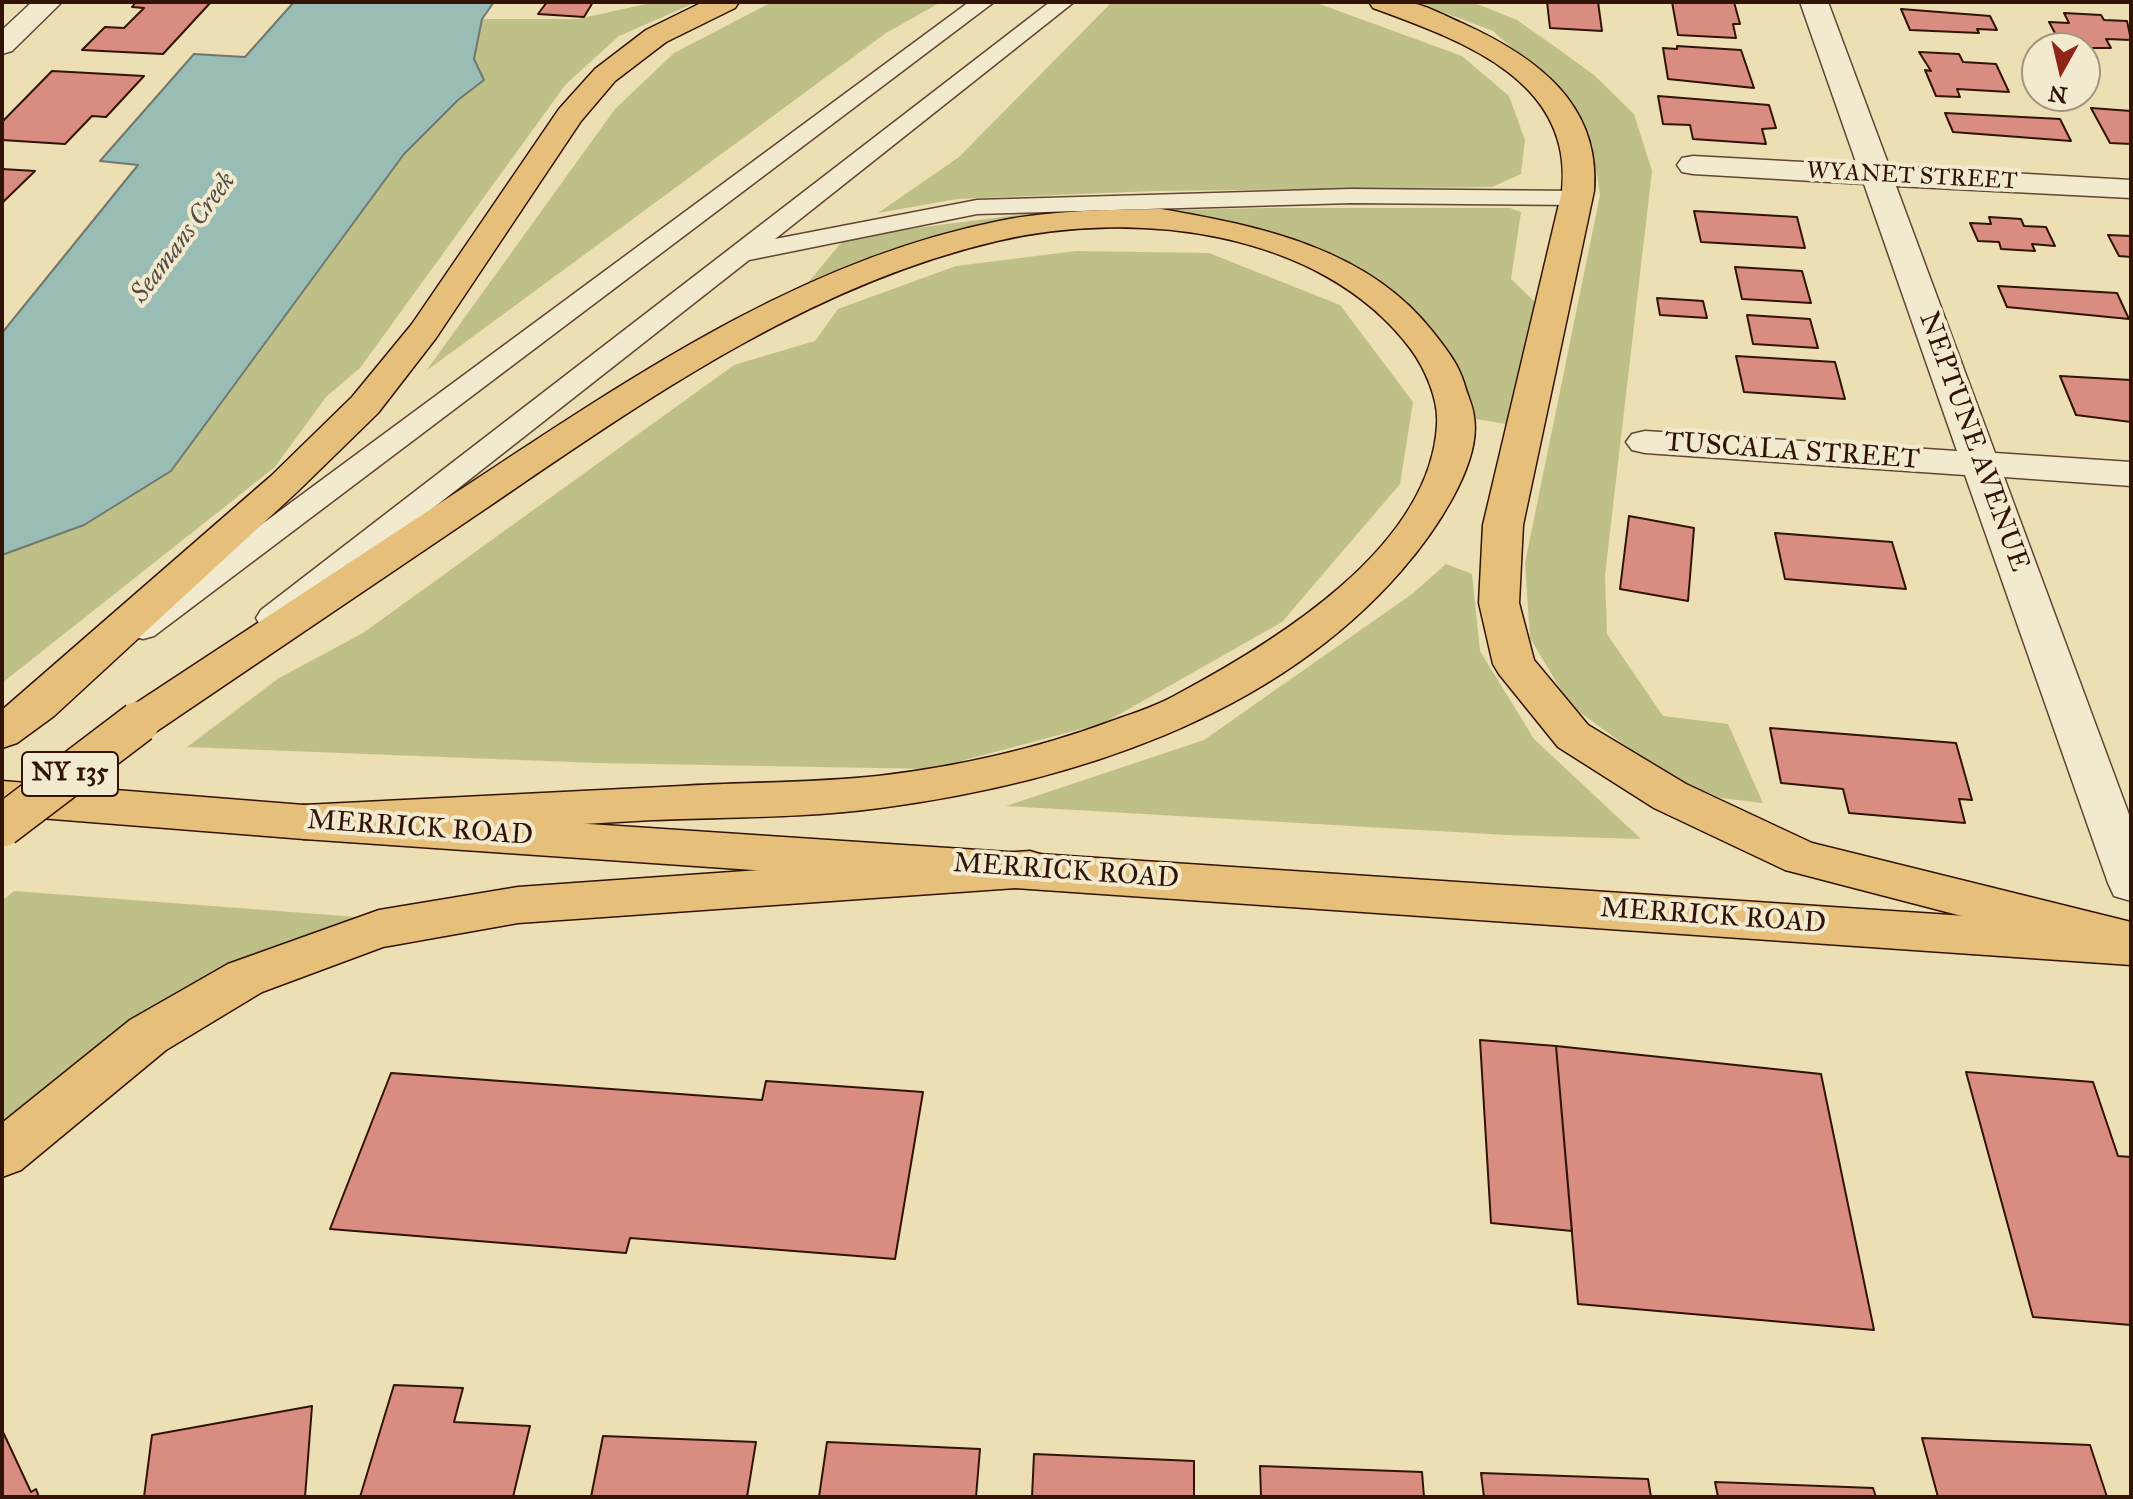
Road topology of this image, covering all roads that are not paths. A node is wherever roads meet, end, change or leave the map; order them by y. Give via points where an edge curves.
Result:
1 (48, 2) edge
2 (725, 2) edge
3 (983, 2) edge
4 (1063, 2) edge
5 (1383, 2) edge
6 (1814, 2) edge
7 (2, 45) edge
8 (1693, 165) dead end
9 (1877, 175) junction
10 (2131, 189) edge
11 (1577, 198) junction
12 (740, 254) junction
13 (1645, 442) dead end
14 (1982, 464) junction
15 (2131, 474) edge
16 (39, 705) junction
17 (139, 722) junction
18 (2, 732) edge
19 (2, 798) edge
20 (304, 822) junction
21 (2, 826) edge
22 (1030, 869) junction
23 (2131, 883) edge
24 (2131, 944) edge
25 (2, 1154) edge

1 - 7 street
2 - 16 main road via 656,36 605,75 570,115 424,331 365,405
3 - 16 lane
4 - 12 lane
5 - 11 main road via 1499,52 1539,84 1567,119 1579,154
6 - 9 street, NEPTUNE AVENUE
8 - 9 street, WYANET STREET
9 - 10 street, WYANET STREET
9 - 14 street, NEPTUNE AVENUE
11 - 12 lane via 1351,196 977,207
11 - 24 main road via 1503,525 1499,603 1514,664 1573,736 1670,796 1801,858
12 - 17 lane
13 - 14 street, TUSCALA STREET
14 - 15 street, TUSCALA STREET
14 - 23 street, NEPTUNE AVENUE
16 - 18 main road, NY 135
17 - 20 main road via 603,412 724,338 827,288 914,254 1000,230 1075,220 1161,219 1291,249 1357,280 1406,320 1441,366 1457,420 1446,475 1411,535 1355,598 1278,655 1183,711 1058,758 879,792
17 - 21 main road, NY 135, bridge
19 - 20 main road, MERRICK ROAD
20 - 22 main road, MERRICK ROAD
22 - 24 main road, MERRICK ROAD
22 - 25 main road via 518,905 379,929 245,978 148,1035

